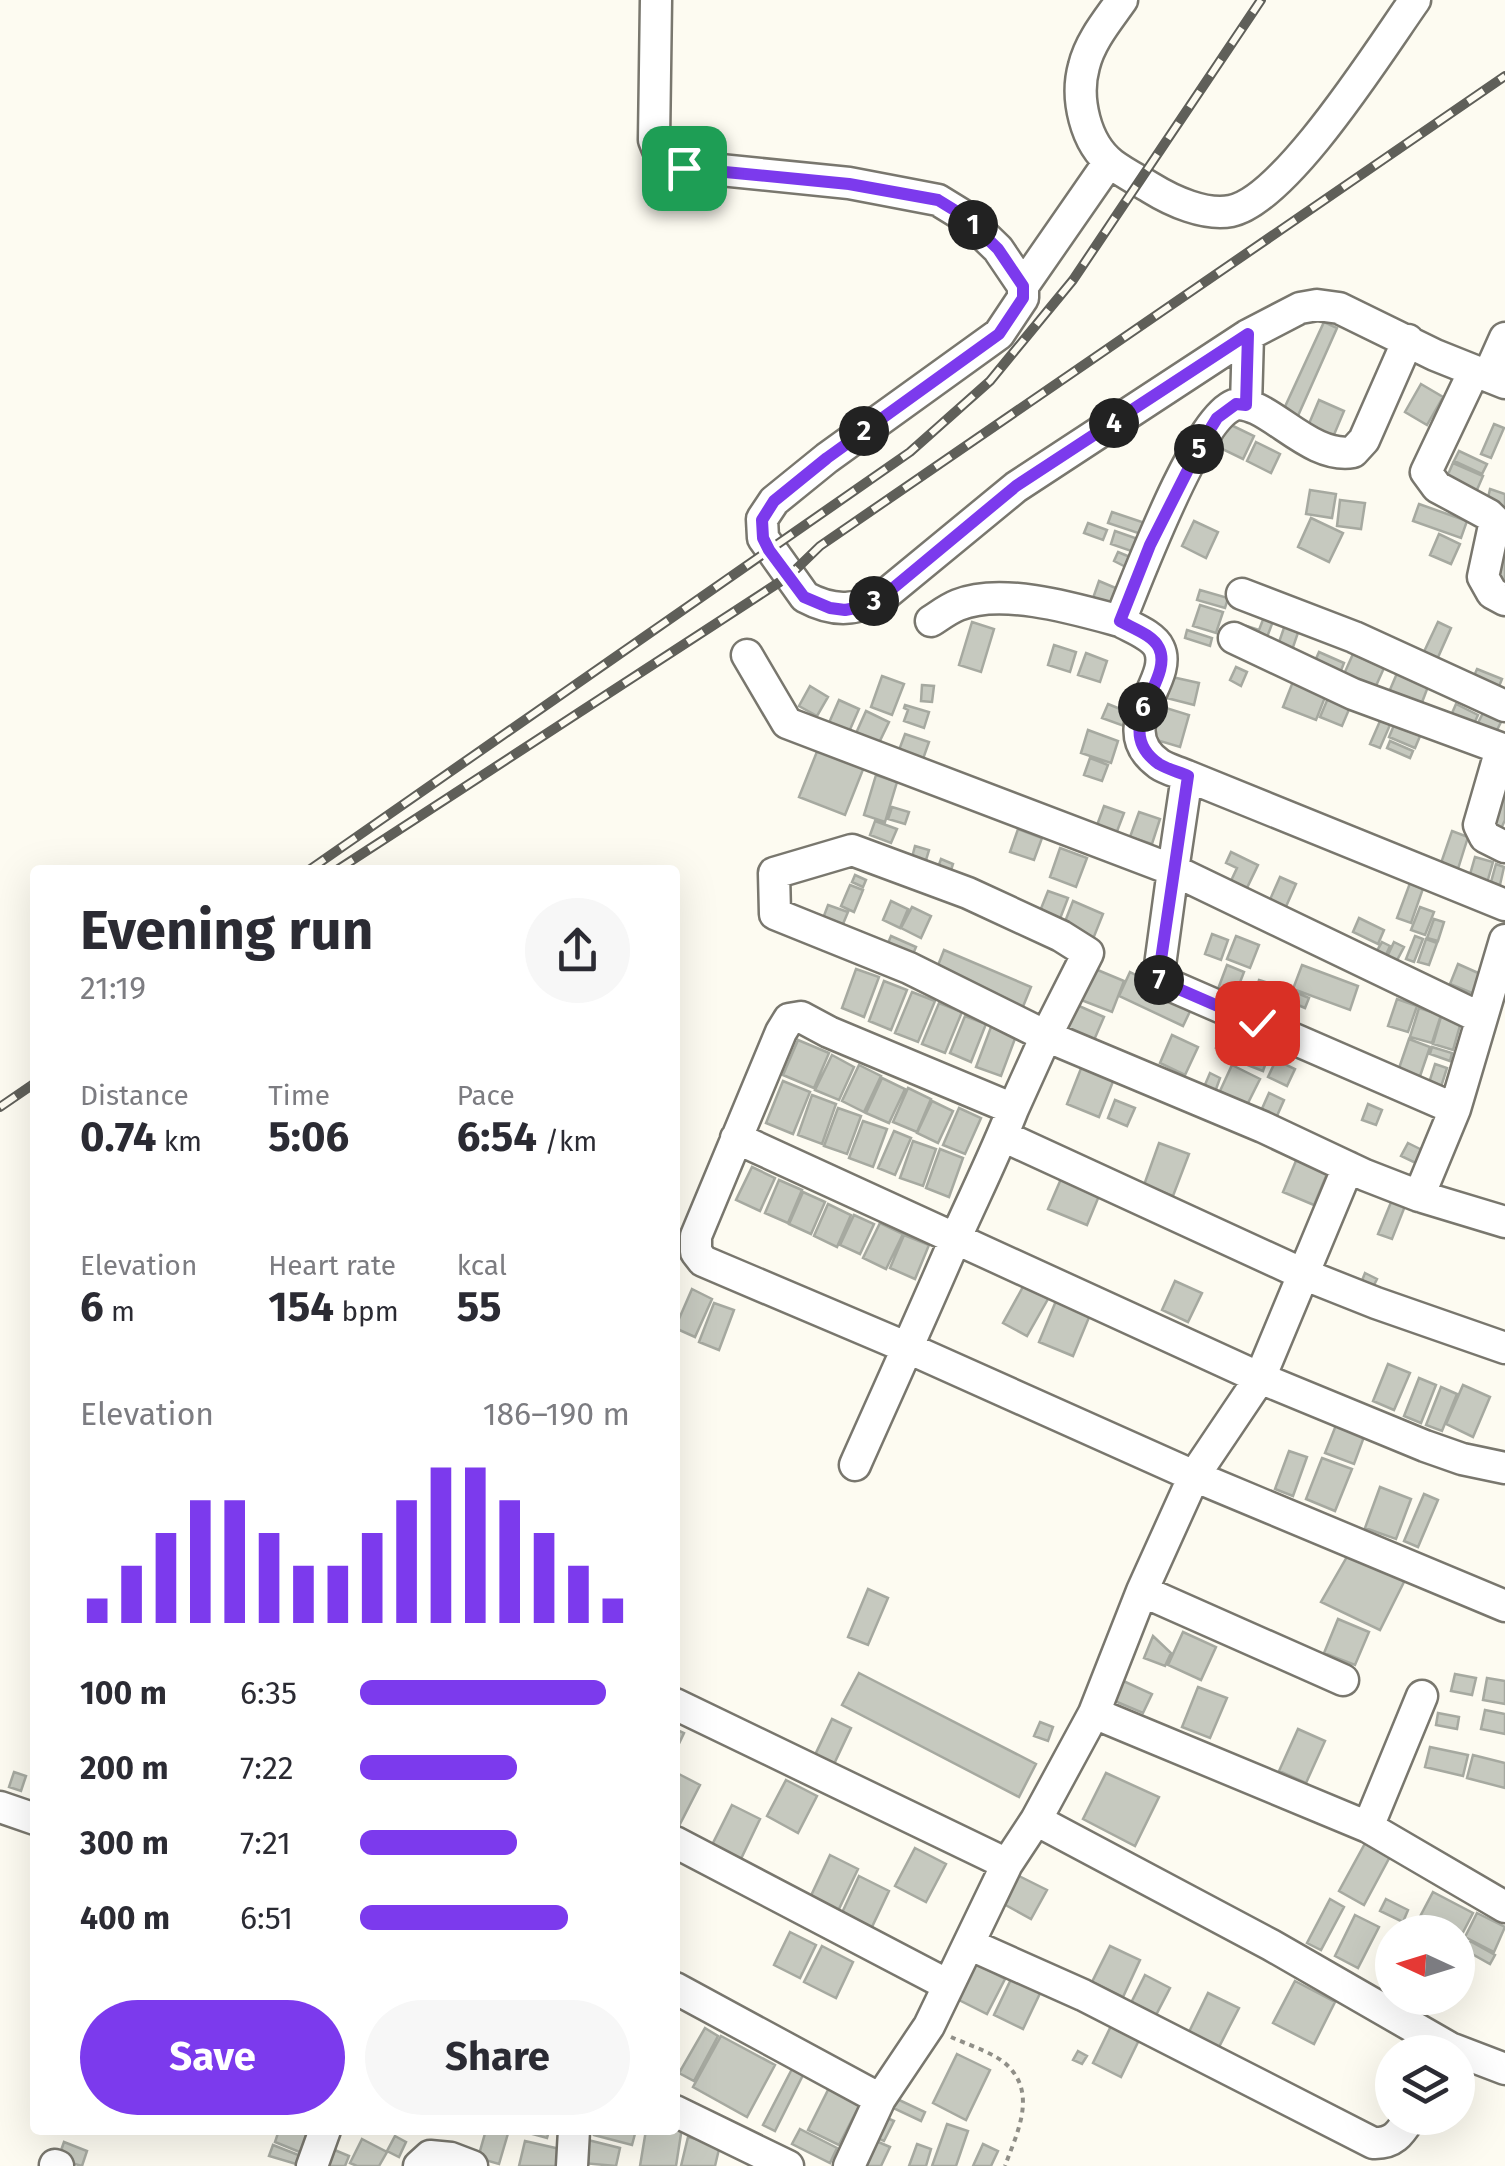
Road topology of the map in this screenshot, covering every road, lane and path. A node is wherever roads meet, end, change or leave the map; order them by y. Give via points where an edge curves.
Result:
1 (656, 0) edge
2 (1122, 0) edge
3 (1415, 0) edge
4 (1109, 162) junction
5 (1023, 286) junction
6 (1248, 334) junction
7 (1505, 338) edge
8 (1408, 340) junction
9 (1489, 377) edge
10 (1246, 405) junction
11 (1242, 594) dead end
12 (1505, 600) edge
13 (930, 621) dead end
14 (1120, 621) junction
15 (1234, 638) dead end
16 (747, 655) dead end
17 (1505, 706) edge
18 (1503, 749) edge
19 (1188, 776) junction
20 (1505, 847) edge
21 (1174, 870) junction
22 (1505, 906) edge
23 (1505, 940) edge
24 (1481, 1018) junction
25 (1046, 1036) junction
26 (1455, 1109) junction
27 (1008, 1123) junction
28 (736, 1138) junction
29 (1348, 1167) junction
30 (1419, 1196) junction
31 (1505, 1222) edge
32 (954, 1241) junction
33 (1303, 1274) junction
34 (908, 1348) junction
35 (1505, 1348) edge
36 (1260, 1378) junction
37 (855, 1465) dead end
38 (1505, 1468) edge
39 (1194, 1476) junction
40 (1142, 1591) junction
41 (1505, 1606) edge
42 (1344, 1680) dead end
43 (1422, 1696) dead end
44 (680, 1706) edge
45 (1094, 1713) junction
46 (0, 1807) edge
47 (30, 1817) edge
48 (1036, 1820) junction
49 (1368, 1827) junction
50 (680, 1845) edge
51 (1007, 1864) junction
52 (1505, 1907) edge
53 (971, 1946) junction
54 (948, 1985) junction
55 (680, 1991) edge
56 (929, 2026) junction
57 (1424, 2035) edge
58 (1475, 2059) edge
59 (1505, 2069) edge
60 (880, 2099) junction
61 (680, 2113) edge
62 (323, 2135) edge
63 (574, 2135) edge
64 (1399, 2135) edge
65 (312, 2166) edge
66 (419, 2166) edge
67 (472, 2166) edge
68 (572, 2166) edge
69 (788, 2166) edge
70 (849, 2166) edge
71 (1004, 2166) edge

1 - 5 street via 654,140 671,164 938,200 998,249
2 - 4 street via 1084,64 1082,84 1088,131
3 - 4 street via 1326,126 1266,192 1231,211 1182,204
4 - 5 street
5 - 6 street via 1023,298 999,334 774,501 762,520 763,538 804,597 830,608 866,606 1016,486
6 - 8 street via 1317,305 1339,308
6 - 10 street
7 - 9 street
8 - 9 street
8 - 10 street via 1353,452 1341,454
9 - 12 street via 1426,472 1437,486 1495,521 1483,577
10 - 14 street via 1236,404 1217,418 1201,444
11 - 17 street
13 - 14 street via 959,604 1017,600
14 - 19 street via 1159,648 1161,662 1142,708 1142,740 1158,763
15 - 18 street via 1354,694
16 - 21 street via 787,723
18 - 20 street via 1478,826
19 - 21 street
19 - 22 street
21 - 24 street
21 - 26 street via 1158,980
23 - 24 street
24 - 26 street
25 - 25 street via 909,968 776,914 774,873 852,850 1061,936 1088,953
25 - 27 street
25 - 29 street
26 - 30 street
27 - 28 street via 801,1017 789,1019 781,1032
27 - 32 street
27 - 33 street
28 - 32 street
28 - 34 street via 696,1236 703,1261
29 - 30 street
29 - 33 street
30 - 31 street
32 - 34 street
32 - 36 street
33 - 35 street
33 - 36 street
34 - 37 street
34 - 39 street
36 - 38 street via 1425,1446
36 - 39 street
39 - 40 street
39 - 41 street
40 - 42 street
40 - 45 street
43 - 49 street
44 - 51 street
45 - 48 street
45 - 49 street
46 - 47 street
48 - 51 street
48 - 57 street
49 - 52 street
50 - 54 street
51 - 53 street
53 - 54 street
53 - 64 street via 1083,1995 1373,2144
54 - 56 street
55 - 60 street
56 - 60 street
56 - 71 path via 1008,2065 1020,2084 1024,2114
58 - 59 street
60 - 70 street
61 - 69 street
62 - 65 street
63 - 68 street
66 - 67 street via 430,2156

